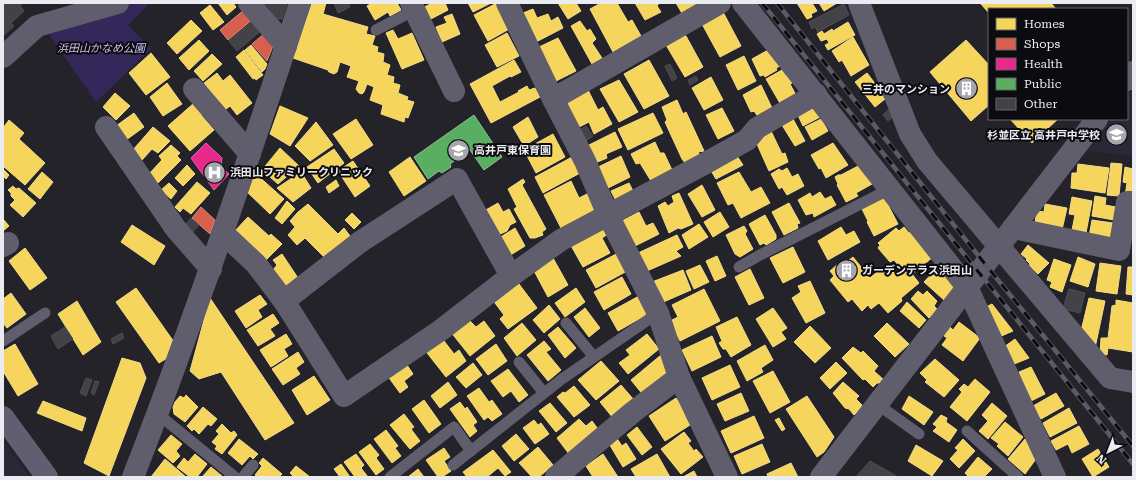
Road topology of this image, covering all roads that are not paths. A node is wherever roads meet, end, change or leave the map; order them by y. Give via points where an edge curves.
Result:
1 (115, 3) edge
2 (250, 3) edge
3 (300, 3) edge
4 (720, 3) edge
5 (743, 3) edge
6 (858, 3) edge
7 (511, 5) edge
8 (413, 7) edge
9 (376, 30) dead end
10 (286, 46) junction
11 (3, 57) edge
12 (194, 89) dead end
13 (454, 91) dead end
14 (816, 94) junction
15 (553, 98) junction
16 (1096, 120) edge
17 (106, 127) dead end
18 (250, 154) junction
19 (890, 189) junction
20 (1133, 202) edge
21 (608, 215) junction
22 (1013, 228) junction
23 (223, 233) junction
24 (998, 246) junction
25 (739, 267) dead end
26 (210, 269) junction
27 (511, 276) junction
28 (967, 287) junction
29 (284, 301) junction
30 (658, 312) junction
31 (45, 313) dead end
32 (566, 323) dead end
33 (3, 341) edge
34 (594, 357) junction
35 (519, 362) dead end
36 (679, 377) junction
37 (1133, 382) edge
38 (544, 394) junction
39 (877, 404) junction
40 (158, 414) junction
41 (3, 419) edge
42 (967, 431) dead end
43 (919, 434) dead end
44 (471, 450) junction
45 (253, 465) dead end
46 (453, 465) dead end
47 (1046, 473) edge
48 (47, 477) edge
49 (133, 477) edge
50 (235, 477) edge
51 (243, 477) edge
52 (390, 477) edge
53 (556, 477) edge
54 (727, 477) edge
55 (821, 477) edge
56 (1018, 477) edge

1 - 11 street via 37,26
2 - 10 street
3 - 10 street
4 - 15 street
5 - 14 street
6 - 24 street via 910,134 927,161
7 - 15 street
8 - 9 lane
8 - 13 street
10 - 18 street
12 - 18 street
14 - 19 street
14 - 21 street via 757,128 747,140
15 - 21 street via 585,161
16 - 22 street
17 - 26 street via 176,229
18 - 23 street
19 - 25 lane
19 - 28 street
20 - 22 street via 1127,202 1119,250
21 - 27 street via 561,240
21 - 30 street
22 - 24 street
23 - 26 street
23 - 29 street via 256,264
24 - 28 street
24 - 37 street via 1110,378
26 - 40 street
27 - 29 street via 441,330 344,396
27 - 29 street via 457,180 360,242
28 - 39 street
28 - 47 street
30 - 34 lane
30 - 36 street
31 - 33 lane
32 - 34 lane
34 - 38 lane
35 - 38 lane
36 - 53 street
36 - 54 street
38 - 44 lane
39 - 43 lane
39 - 55 street
40 - 49 street
40 - 50 lane
41 - 48 main road
42 - 56 lane
44 - 46 lane
44 - 52 lane via 454,427
45 - 51 lane

